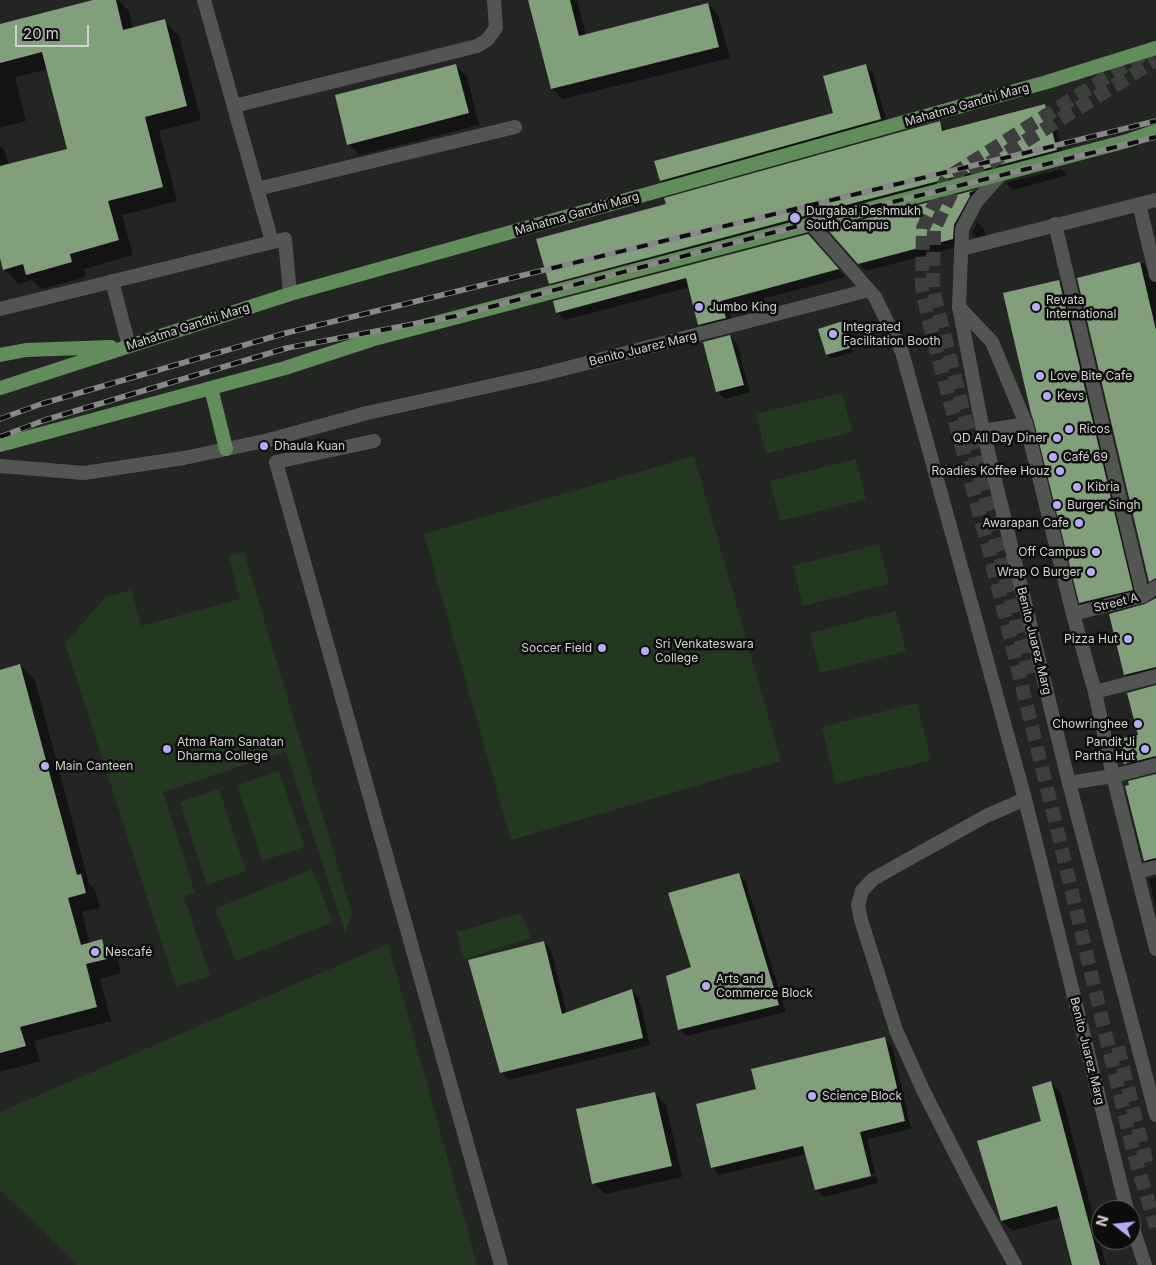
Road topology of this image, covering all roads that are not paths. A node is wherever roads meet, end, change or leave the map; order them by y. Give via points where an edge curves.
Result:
1 (204, 0) edge
2 (494, 0) edge
3 (1156, 48) edge
4 (234, 106) junction
5 (515, 127) dead end
6 (1156, 131) edge
7 (1001, 174) junction
8 (257, 189) junction
9 (1156, 200) edge
10 (1138, 204) junction
11 (810, 223) junction
12 (1055, 224) junction
13 (272, 242) junction
14 (961, 249) junction
15 (1156, 275) edge
16 (112, 281) junction
17 (869, 290) junction
18 (290, 294) junction
19 (959, 307) junction
20 (0, 309) edge
21 (129, 346) junction
22 (0, 356) edge
23 (0, 388) edge
24 (211, 388) junction
25 (1026, 424) junction
26 (983, 431) junction
27 (374, 441) dead end
28 (0, 445) edge
29 (226, 449) junction
30 (0, 466) edge
31 (1156, 587) edge
32 (1143, 596) junction
33 (1073, 614) junction
34 (1156, 676) edge
35 (1094, 692) junction
36 (1156, 765) edge
37 (1113, 776) junction
38 (1069, 783) junction
39 (1026, 799) junction
40 (1156, 867) edge
41 (1137, 872) junction
42 (1156, 948) edge
43 (1156, 1115) edge
44 (1125, 1200) edge
45 (1140, 1250) edge
46 (500, 1265) edge
47 (1015, 1265) edge
48 (1145, 1265) edge

1 - 4 street
2 - 4 street via 496,28 487,40 477,46
3 - 18 main road, Mahatma Gandhi Marg via 1047,82
4 - 8 street
5 - 8 street
6 - 7 main road
7 - 11 main road
7 - 14 street, Benito Juarez Marg via 976,202 962,229
8 - 13 street
9 - 10 street
10 - 12 street
10 - 15 street
11 - 17 street, Benito Juarez Marg
11 - 24 main road via 374,339
12 - 14 street
12 - 32 street
13 - 16 street
13 - 18 street via 285,239
14 - 19 street, Benito Juarez Marg
16 - 20 street
16 - 21 street
17 - 29 street, Benito Juarez Marg via 544,374
17 - 39 street, Benito Juarez Marg via 902,352
18 - 21 main road, Mahatma Gandhi Marg
19 - 25 street via 992,342
19 - 26 street, Benito Juarez Marg
21 - 22 main road via 26,350
21 - 23 main road, Mahatma Gandhi Marg
24 - 28 main road
24 - 29 main road
25 - 26 street
25 - 33 street
26 - 38 street, Benito Juarez Marg
27 - 46 street via 276,462
29 - 30 street, Benito Juarez Marg via 84,473
31 - 32 street, Street A
32 - 33 street, Street A
33 - 35 street
34 - 35 street
35 - 37 street
36 - 37 street
37 - 38 street
37 - 41 street
38 - 43 street, Benito Juarez Marg
39 - 44 street, Benito Juarez Marg
39 - 47 street via 986,816 873,879 862,891 858,905 896,1030 923,1090
40 - 41 street
41 - 42 street
45 - 48 street

